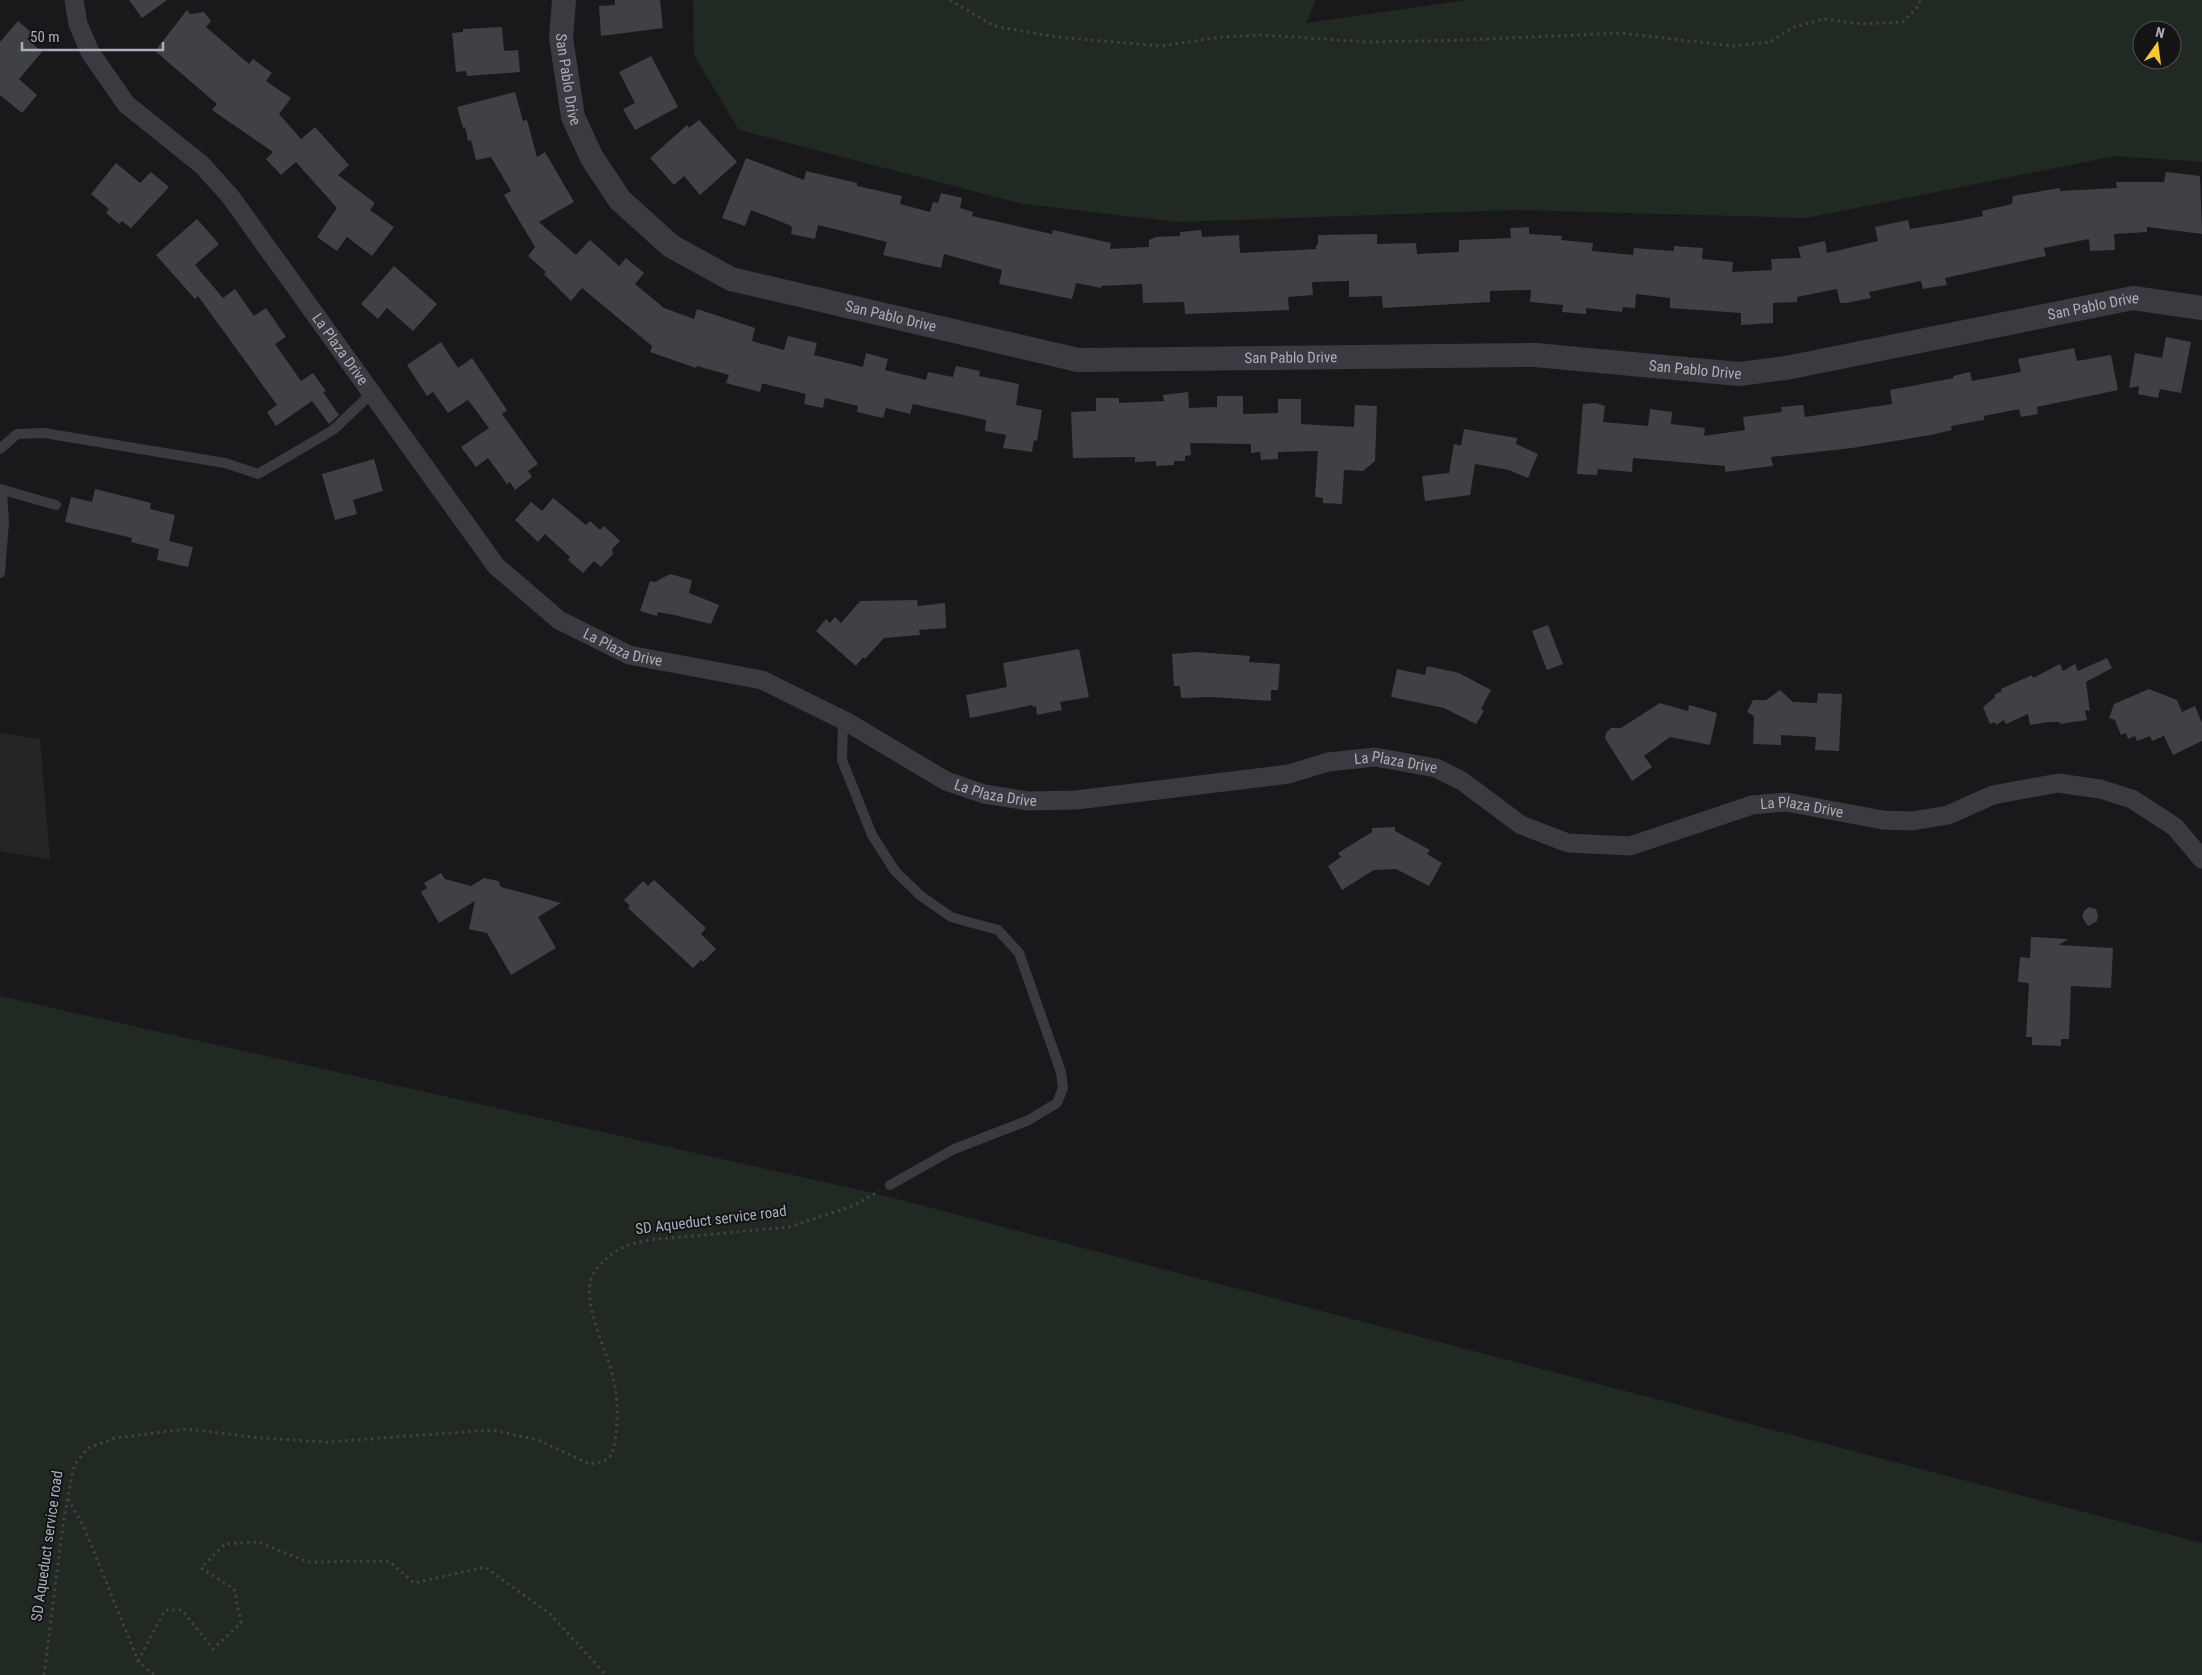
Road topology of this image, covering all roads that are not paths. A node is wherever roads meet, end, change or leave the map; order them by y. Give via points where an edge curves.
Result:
1 (74, 0) edge
2 (564, 0) edge
3 (2202, 308) edge
4 (372, 393) junction
5 (0, 449) edge
6 (1, 490) edge
7 (56, 505) dead end
8 (0, 572) edge
9 (843, 720) junction
10 (2202, 859) edge
11 (890, 1185) road end

1 - 4 street, La Plaza Drive via 78,24 90,52 126,104 202,165 230,196
2 - 3 street, San Pablo Drive via 561,38 574,120 592,158 620,200 671,246 731,279 1078,360 1535,355 1740,374 1786,368 2133,298
4 - 5 lane via 333,430 258,474 225,463 44,433 17,434
4 - 9 street, La Plaza Drive via 496,566 559,620 629,654 762,680
6 - 7 lane
6 - 8 lane via 4,522
9 - 10 street, La Plaza Drive via 946,782 984,794 1028,801 1076,800 1280,775 1328,762 1375,757 1436,768 1462,781 1521,825 1568,843 1630,846 1752,805 1786,802 1883,820 1912,821 1948,815 1993,795 2058,783 2100,789 2132,799 2175,827
9 - 11 lane via 842,760 872,835 895,871 921,896 951,917 998,930 1018,953 1063,1083 1057,1103 1033,1118 954,1148

